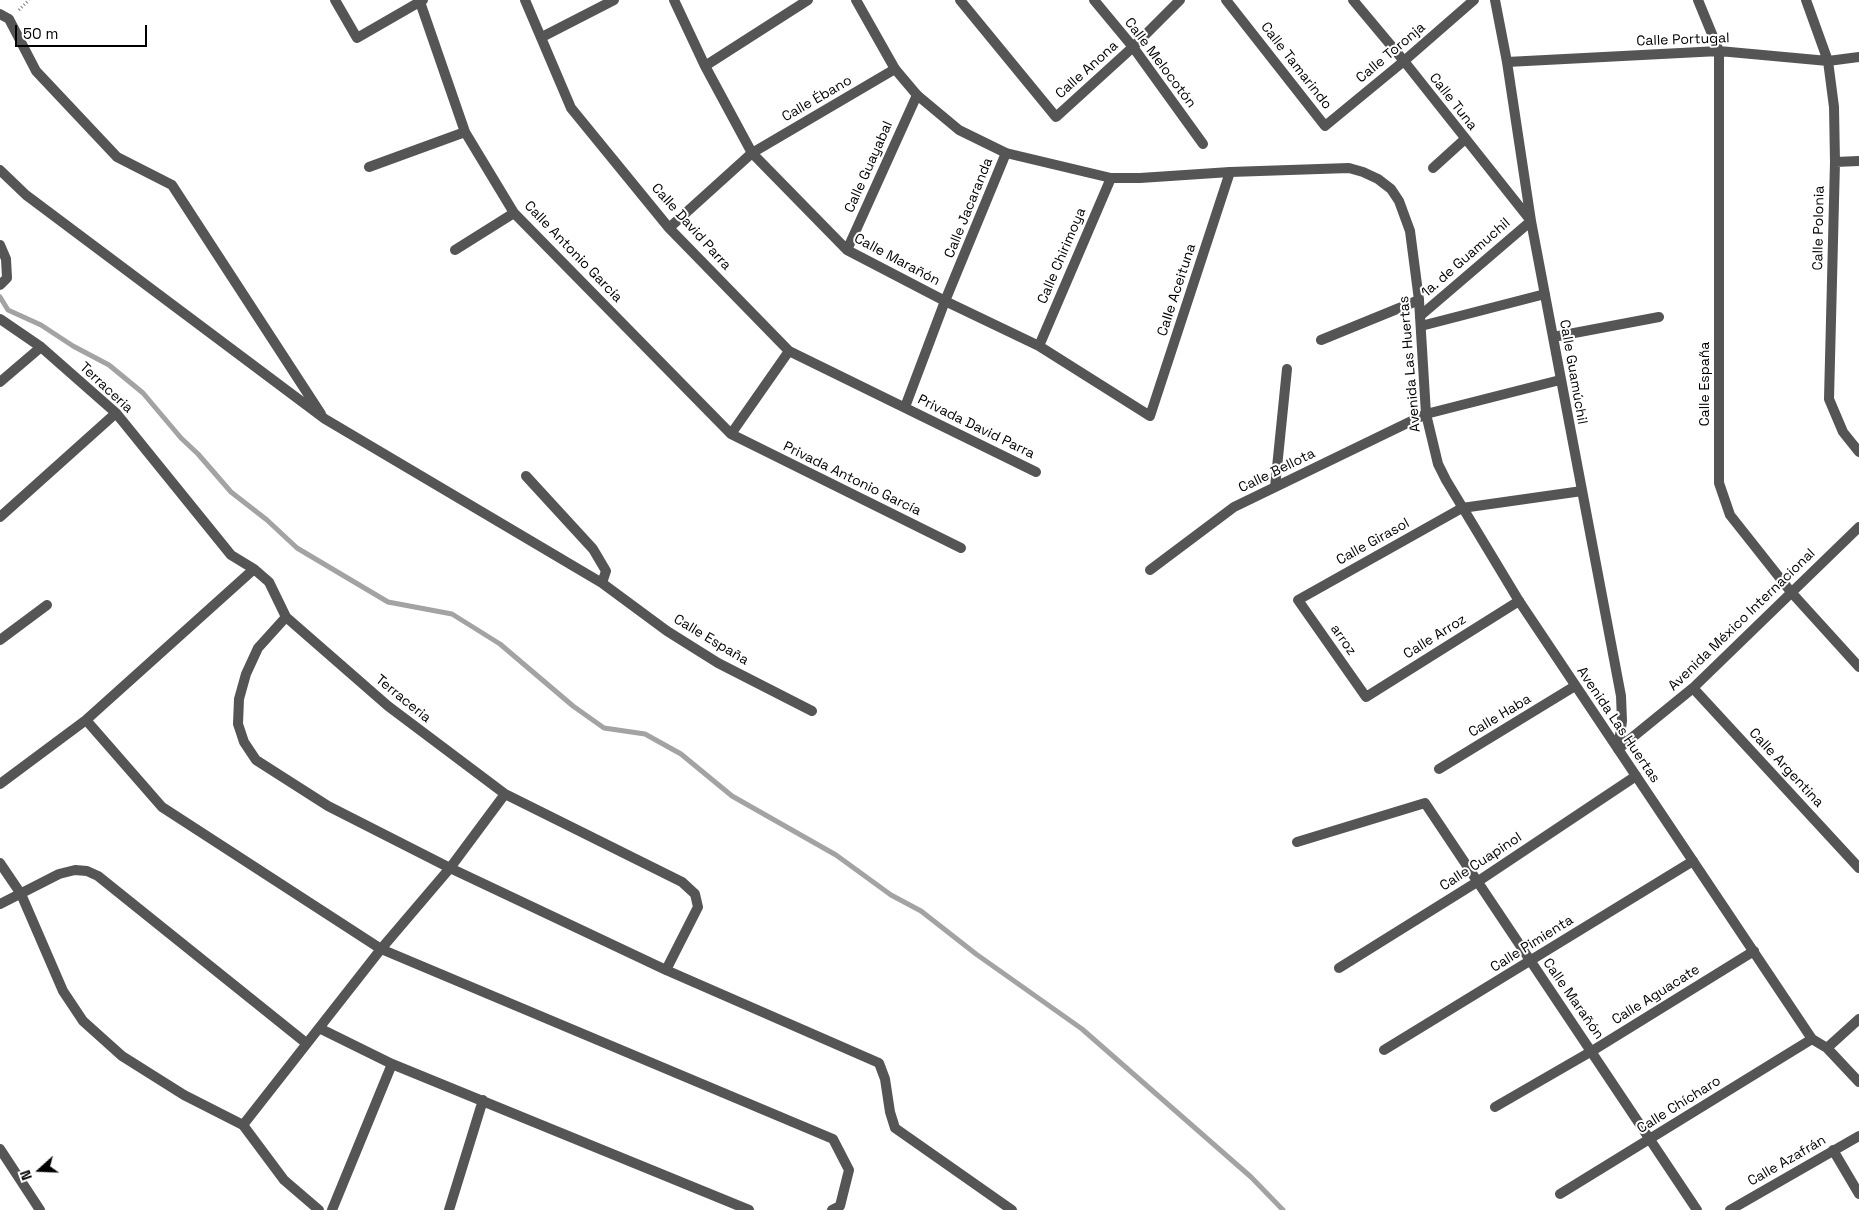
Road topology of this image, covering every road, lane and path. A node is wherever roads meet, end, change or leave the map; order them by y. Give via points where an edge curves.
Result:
1 (335, 0) edge
2 (525, 0) edge
3 (614, 0) edge
4 (674, 0) edge
5 (808, 0) edge
6 (856, 0) edge
7 (960, 0) edge
8 (1094, 0) edge
9 (1180, 0) edge
10 (1226, 0) edge
11 (1353, 0) edge
12 (1474, 0) edge
13 (1495, 0) edge
14 (1698, 0) edge
15 (1806, 0) edge
16 (422, 1) edge
17 (0, 14) edge
18 (542, 37) junction
19 (1133, 47) junction
20 (1719, 51) junction
21 (1859, 57) edge
22 (1404, 61) junction
23 (1828, 61) junction
24 (1507, 62) junction
25 (705, 66) junction
26 (895, 69) junction
27 (917, 95) junction
28 (1325, 126) joint
29 (465, 132) junction
30 (1465, 139) junction
31 (1204, 144) dead end
32 (752, 153) junction
33 (1006, 153) junction
34 (1859, 161) edge
35 (1835, 162) junction
36 (368, 168) dead end
37 (1433, 168) dead end
38 (0, 170) edge
39 (1230, 172) junction
40 (1111, 178) junction
41 (514, 212) junction
42 (1531, 221) junction
43 (669, 228) junction
44 (0, 245) edge
45 (455, 250) dead end
46 (847, 250) junction
47 (1, 284) edge
48 (1545, 294) junction
49 (1419, 300) junction
50 (945, 301) junction
51 (1658, 317) dead end
52 (0, 319) edge
53 (1420, 321) junction
54 (1553, 337) junction
55 (1321, 340) dead end
56 (1039, 346) junction
57 (41, 347) junction
58 (789, 351) junction
59 (1288, 369) dead end
60 (1560, 380) junction
61 (0, 382) edge
62 (905, 407) junction
63 (116, 413) junction
64 (1426, 414) junction
65 (1150, 416) joint
66 (325, 419) junction
67 (731, 434) junction
68 (1859, 452) edge
69 (1036, 472) dead end
70 (526, 476) dead end
71 (1275, 487) junction
72 (1582, 491) junction
73 (1462, 508) junction
74 (0, 517) edge
75 (1859, 527) edge
76 (961, 548) dead end
77 (254, 569) junction
78 (1150, 570) dead end
79 (602, 583) junction
80 (1791, 592) junction
81 (1298, 600) joint
82 (1519, 601) junction
83 (47, 605) dead end
84 (286, 617) junction
85 (0, 640) edge
86 (1859, 667) edge
87 (1575, 686) junction
88 (1693, 688) junction
89 (1366, 697) joint
90 (812, 711) dead end
91 (86, 720) junction
92 (1618, 748) junction
93 (1439, 769) dead end
94 (1636, 776) junction
95 (0, 784) edge
96 (504, 794) junction
97 (1296, 842) dead end
98 (1693, 861) junction
99 (0, 863) edge
100 (450, 868) junction
101 (1859, 868) edge
102 (1477, 882) junction
103 (21, 894) junction
104 (0, 904) edge
105 (381, 949) junction
106 (1754, 951) junction
107 (1530, 961) junction
108 (1339, 968) dead end
109 (666, 970) junction
110 (1859, 1018) edge
111 (319, 1028) junction
112 (1812, 1038) junction
113 (306, 1043) junction
114 (1827, 1048) junction
115 (1384, 1050) dead end
116 (1592, 1051) junction
117 (392, 1064) junction
118 (1859, 1082) edge
119 (483, 1100) junction
120 (1495, 1107) dead end
121 (243, 1125) junction
122 (1859, 1136) edge
123 (1650, 1139) junction
124 (0, 1149) edge
125 (1833, 1150) junction
126 (1560, 1194) dead end
127 (1859, 1194) edge
128 (839, 1209) edge
129 (40, 1210) edge
130 (319, 1210) edge
131 (332, 1210) edge
132 (449, 1210) edge
133 (749, 1210) edge
134 (1012, 1210) edge
135 (1697, 1210) edge
136 (1730, 1210) edge

1 - 16 street, Calle Antonio García via 357,38
2 - 18 street, Calle David Parra
3 - 18 street
4 - 25 street, Calle Marañón
5 - 25 street
6 - 26 street, Avenida Las Huertas
7 - 19 street, Calle Anona via 1056,117
8 - 19 street, Calle Melocotón
9 - 19 street, Calle Anona
10 - 28 street, Calle Tamarindo
11 - 22 street, Calle Tuna
12 - 22 street, Calle Toronja
13 - 24 street, Calle Guamúchil
14 - 20 street
15 - 23 street, Calle Polonia
16 - 29 street, Calle Antonio García
17 - 66 street via 9,19 36,71 117,157 172,186
18 - 43 street, Calle David Parra via 571,108
19 - 31 street, Calle Melocotón
20 - 23 street, Calle Portugal
20 - 24 street, Calle Portugal
20 - 80 street, Calle España via 1719,483 1730,515
21 - 23 street, Calle Portugal
22 - 28 street, Calle Toronja
22 - 30 street, Calle Tuna
23 - 35 street, Calle Polonia via 1834,108
24 - 42 street, Calle Guamúchil
25 - 32 street, Calle Marañón
26 - 27 street, Avenida Las Huertas
26 - 32 street, Calle Ébano
27 - 33 street, Avenida Las Huertas via 958,130
27 - 46 street, Calle Guayabal
29 - 36 street
29 - 41 street, Calle Antonio García
30 - 37 street
30 - 42 street, Calle Tuna
32 - 43 street, Calle Ébano
32 - 46 street, Calle Marañón
33 - 40 street, Avenida Las Huertas
33 - 50 street, Calle Jacaranda
34 - 35 street
35 - 68 street, Calle Polonia via 1829,398 1843,432
38 - 66 street, Calle España via 26,194
39 - 40 street, Avenida Las Huertas
39 - 49 street, Avenida Las Huertas via 1349,168 1378,179 1399,201 1410,231
39 - 65 street, Calle Aceituna
40 - 56 street, Calle Chirimoya
41 - 45 street
41 - 67 street, Calle Antonio García
42 - 48 street, Calle Guamúchil
42 - 53 street, 1a. de Guamuchil
43 - 58 street, Calle David Parra
44 - 47 street via 6,259 7,278
46 - 50 street, Calle Marañón
48 - 53 street
48 - 54 street, Calle Guamúchil
49 - 53 street, Avenida Las Huertas
49 - 55 street
50 - 56 street, Calle Marañón
50 - 62 street, Calle Jacaranda
51 - 54 street
52 - 57 street, Terraceria
53 - 64 street, Avenida Las Huertas
54 - 60 street, Calle Guamúchil
56 - 65 street, Calle Marañón
57 - 61 street
57 - 63 street, Terraceria
58 - 62 street, Calle David Parra
58 - 67 street
59 - 71 street
60 - 64 street, Calle Bellota
60 - 72 street, Calle Guamúchil
62 - 69 street, Privada David Parra
63 - 74 street
63 - 77 street, Terraceria via 230,554
64 - 71 street, Calle Bellota
64 - 73 street, Avenida Las Huertas via 1438,464
66 - 79 street, Calle España
67 - 76 street, Privada Antonio García
70 - 79 street via 594,549 606,572
71 - 78 street, Calle Bellota via 1234,507
72 - 73 street
72 - 92 street, Calle Guamúchil via 1621,696
73 - 81 street, Calle Girasol
73 - 82 street, Avenida Las Huertas
75 - 80 street, Avenida México Internacional
77 - 84 street, Terraceria via 269,582
77 - 91 street
79 - 90 street, Calle España via 718,664
80 - 86 street, Calle España
80 - 88 street, Avenida México Internacional
81 - 89 street, arroz
82 - 87 street, Avenida Las Huertas
82 - 89 street, Calle Arroz
83 - 85 street
84 - 96 street, Terraceria via 388,706
84 - 100 street via 258,648 246,674 239,699 238,724 244,742 256,760 328,806
87 - 92 street, Avenida Las Huertas
87 - 93 street, Calle Haba
88 - 92 street, Avenida México Internacional
88 - 101 street, Calle Argentina
91 - 95 street
91 - 105 street via 162,807
92 - 94 street, Avenida Las Huertas
94 - 98 street, Avenida Las Huertas
94 - 102 street, Calle Cuapinol
96 - 100 street
96 - 109 street, Terraceria via 682,882 695,894 698,907
97 - 102 street, Calle Marañón via 1426,803
98 - 106 street, Avenida Las Huertas
98 - 107 street, Calle Pimienta
99 - 103 street
100 - 105 street
100 - 109 street
102 - 107 street, Calle Marañón
102 - 108 street, Calle Cuapinol
103 - 104 street
103 - 113 street via 59,874 75,870 98,876
103 - 121 street via 63,992 83,1021 122,1056 184,1095
105 - 111 street
105 - 128 street via 833,1139 849,1170
106 - 112 street, Avenida Las Huertas
106 - 116 street, Calle Aguacate
107 - 115 street, Calle Pimienta
107 - 116 street, Calle Marañón
109 - 134 street via 879,1063 895,1128
110 - 114 street
111 - 113 street
111 - 117 street
112 - 114 street, Avenida Las Huertas
112 - 123 street, Calle Chícharo
113 - 121 street
114 - 118 street, Avenida Las Huertas
116 - 120 street, Calle Aguacate
116 - 123 street, Calle Marañón
117 - 119 street
117 - 131 street
119 - 132 street
119 - 133 street
121 - 130 street via 284,1180
122 - 125 street, Calle Azafrán
123 - 126 street, Calle Chícharo
123 - 135 street, Calle Marañón
124 - 129 street
125 - 127 street
125 - 136 street, Calle Azafrán

